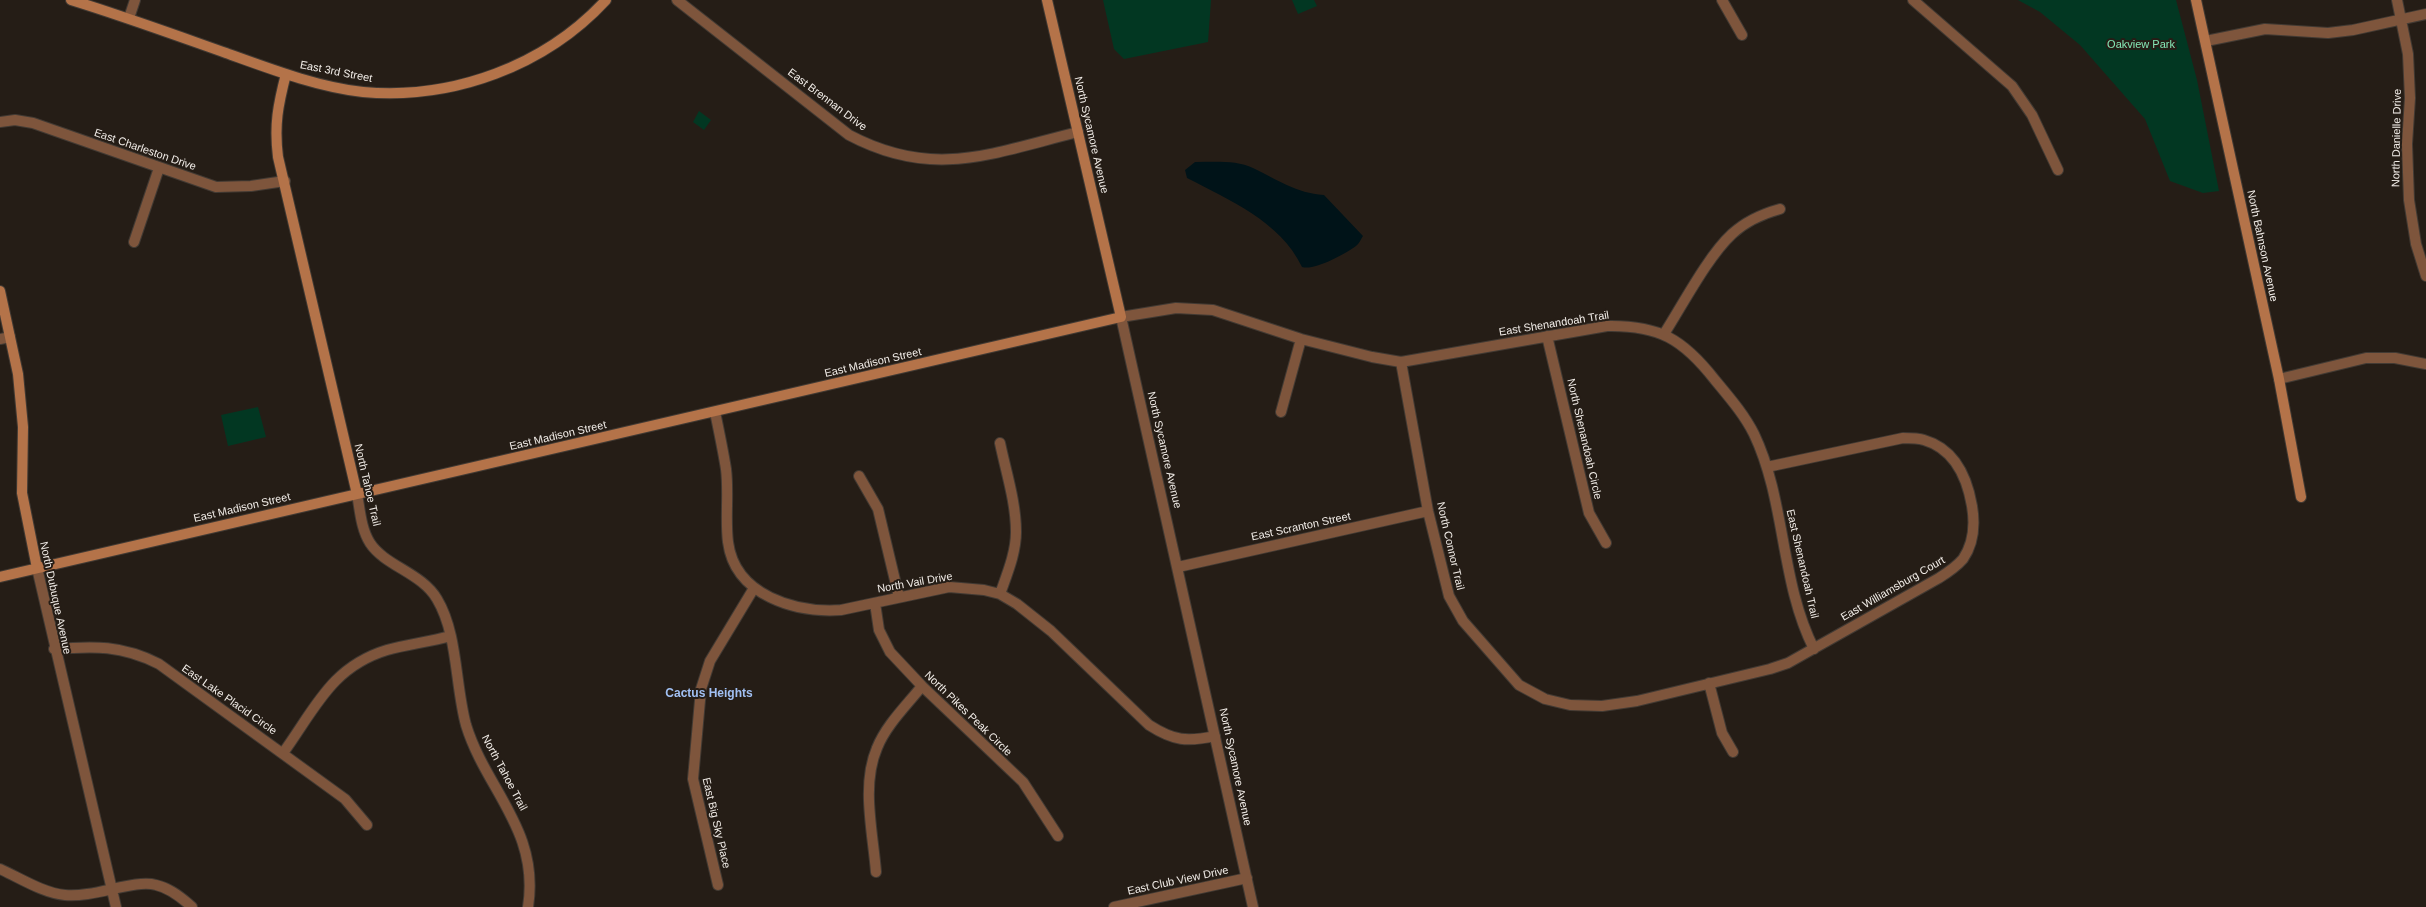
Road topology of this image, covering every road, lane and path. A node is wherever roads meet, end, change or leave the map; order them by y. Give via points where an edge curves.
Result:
1 (71, 0) edge
2 (135, 0) edge
3 (606, 0) edge
4 (677, 0) edge
5 (1047, 0) edge
6 (1722, 0) edge
7 (1913, 0) edge
8 (2196, 0) edge
9 (2397, 0) edge
10 (2426, 14) edge
11 (129, 18) junction
12 (2402, 20) junction
13 (1742, 35) dead end
14 (2206, 41) junction
15 (286, 74) junction
16 (0, 122) edge
17 (1078, 132) junction
18 (159, 168) junction
19 (2058, 170) dead end
20 (285, 181) junction
21 (1780, 209) dead end
22 (134, 242) dead end
23 (2426, 276) edge
24 (0, 291) edge
25 (1121, 317) junction
26 (1664, 334) junction
27 (1547, 336) junction
28 (5, 338) edge
29 (1301, 339) junction
30 (1401, 362) junction
31 (2426, 364) edge
32 (2279, 379) junction
33 (715, 412) junction
34 (1281, 412) dead end
35 (1000, 444) dead end
36 (1767, 467) junction
37 (859, 476) dead end
38 (357, 494) junction
39 (2301, 497) dead end
40 (1428, 511) junction
41 (1606, 543) dead end
42 (1178, 566) junction
43 (37, 568) junction
44 (0, 576) edge
45 (754, 588) junction
46 (1000, 594) junction
47 (899, 597) junction
48 (875, 603) junction
49 (450, 636) junction
50 (54, 649) junction
51 (1814, 649) junction
52 (1709, 684) junction
53 (922, 686) junction
54 (1215, 736) junction
55 (1733, 752) dead end
56 (283, 753) junction
57 (366, 825) dead end
58 (1058, 836) dead end
59 (0, 870) edge
60 (876, 872) dead end
61 (1247, 878) junction
62 (718, 885) dead end
63 (113, 890) junction
64 (116, 907) edge
65 (192, 907) edge
66 (528, 907) edge
67 (1114, 907) edge
68 (1253, 907) edge

1 - 11 street, East 3rd Street
2 - 11 street
3 - 15 street, East 3rd Street via 575,30 546,50 511,69 447,88 407,92 362,92
4 - 17 street, East Brennan Drive via 849,134 873,147 902,156 940,161 966,160
5 - 17 street, North Sycamore Avenue
6 - 13 street
7 - 19 street via 2012,86 2032,115
8 - 14 street, North Bahnson Avenue
9 - 12 street, North Danielle Drive
10 - 12 street
11 - 15 street, East 3rd Street
12 - 14 street via 2328,33 2265,29
12 - 23 street, North Danielle Drive via 2408,54 2410,98 2407,144 2409,200 2416,244
14 - 32 street, North Bahnson Avenue
15 - 20 street, North Tahoe Trail via 276,111 275,134
16 - 18 street, East Charleston Drive via 15,120 33,123
17 - 25 street, North Sycamore Avenue
18 - 20 street, East Charleston Drive via 216,187 251,186
18 - 22 street
20 - 38 street, North Tahoe Trail
21 - 26 street via 1761,215 1731,234
24 - 28 street, North Dubuque Avenue
25 - 29 street, East Shenandoah Trail via 1176,308 1213,310
25 - 33 street, East Madison Street
25 - 42 street, North Sycamore Avenue
26 - 27 street, East Shenandoah Trail via 1634,327 1607,326
26 - 36 street, East Shenandoah Trail via 1692,354 1735,405 1754,433
27 - 30 street, East Shenandoah Trail
27 - 41 street, North Shenandoah Circle via 1589,513
28 - 43 street, North Dubuque Avenue via 22,402 22,493
29 - 30 street, East Shenandoah Trail
29 - 34 street
30 - 40 street, North Connor Trail
31 - 32 street via 2395,358 2366,358
32 - 39 street, North Bahnson Avenue
33 - 38 street, East Madison Street
33 - 45 street, North Vail Drive via 726,470 728,543 735,562
35 - 46 street via 1015,512 1016,532 1014,551
36 - 51 street, East Shenandoah Trail via 1803,624
36 - 51 street, East Williamsburg Court via 1903,438 1924,440 1937,446 1955,461 1968,484 1974,521 1973,534 1969,547 1959,563
37 - 47 street via 878,509
38 - 43 street, East Madison Street
38 - 49 street, North Tahoe Trail via 363,527 372,545 428,587 445,613
40 - 42 street, East Scranton Street
40 - 52 street, North Connor Trail via 1445,585 1456,611 1519,685 1545,699 1570,705 1602,706 1637,701
42 - 54 street, North Sycamore Avenue
43 - 44 street, East Madison Street
43 - 50 street, North Dubuque Avenue
45 - 48 street, North Vail Drive via 778,603 811,610 841,610
45 - 62 street, East Big Sky Place via 710,661 701,689 693,779
46 - 47 street, North Vail Drive via 949,587
46 - 54 street, North Vail Drive via 1051,631 1149,725 1181,740
47 - 48 street, North Vail Drive
48 - 53 street, North Pikes Peak Circle via 879,630 890,652
49 - 56 street via 387,650 350,668 329,687
49 - 66 street, North Tahoe Trail via 467,727 522,838 530,877
50 - 56 street, East Lake Placid Circle via 110,647 146,658
50 - 63 street, North Dubuque Avenue
51 - 52 street, East Williamsburg Court via 1788,663
52 - 55 street via 1722,733
53 - 58 street, North Pikes Peak Circle via 1023,782
53 - 60 street via 886,731 871,766 869,786
54 - 61 street, North Sycamore Avenue
56 - 57 street, East Lake Placid Circle via 345,799
59 - 63 street via 48,891 64,895 81,896
61 - 67 street, East Club View Drive
61 - 68 street, North Sycamore Avenue
63 - 64 street, North Dubuque Avenue
63 - 65 street via 155,884 168,889

